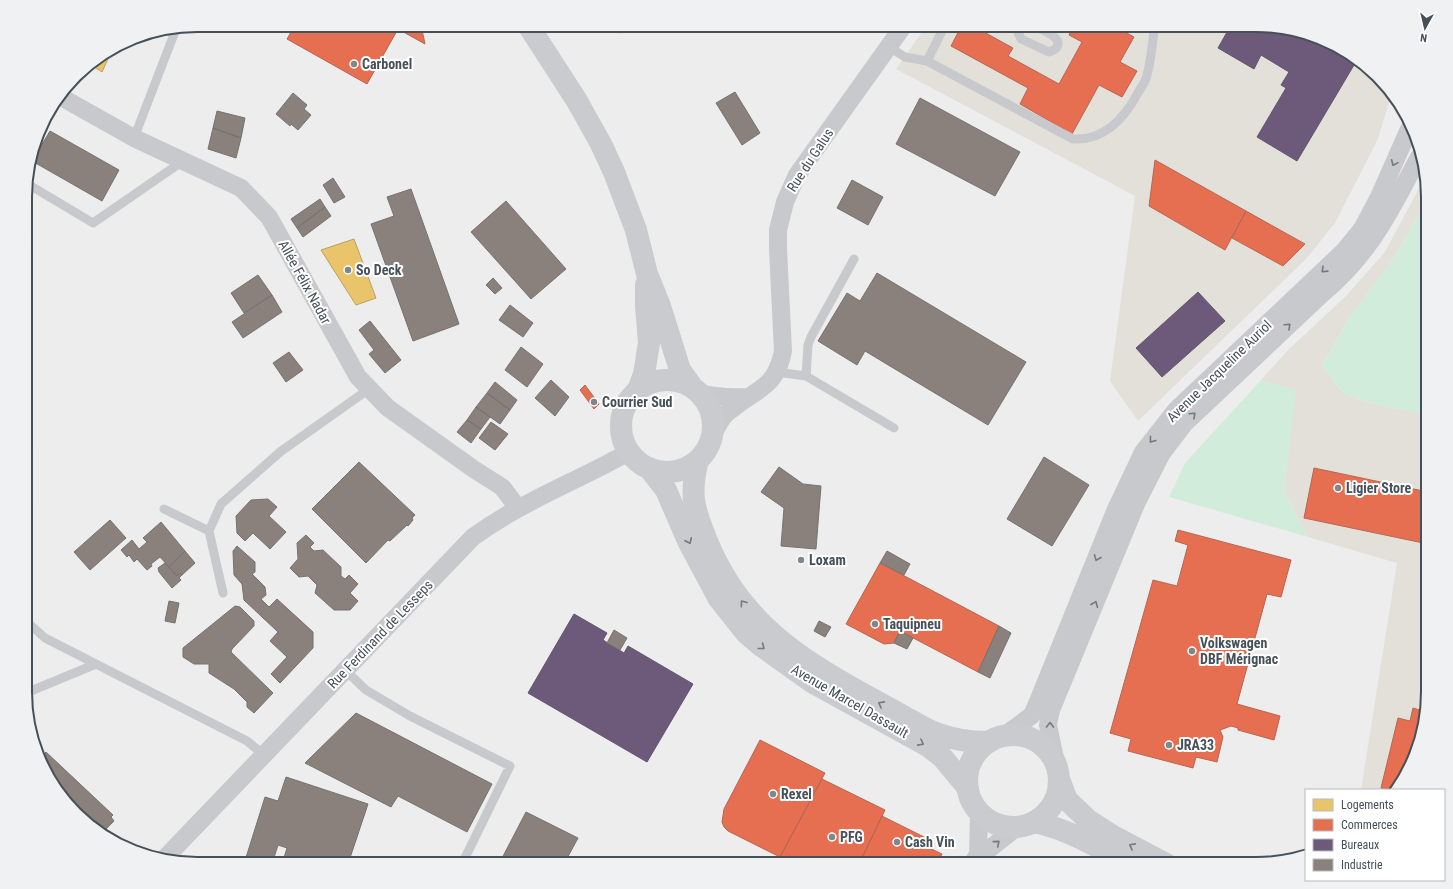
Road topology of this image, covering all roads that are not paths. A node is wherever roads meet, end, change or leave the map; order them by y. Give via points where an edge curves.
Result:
1 (533, 32) edge
2 (899, 32) edge
3 (942, 32) edge
4 (1018, 32) edge
5 (1045, 32) edge
6 (1154, 32) edge
7 (174, 33) edge
8 (889, 47) junction
9 (927, 61) junction
10 (65, 99) edge
11 (1407, 133) edge
12 (134, 138) junction
13 (183, 161) junction
14 (1417, 161) edge
15 (32, 187) edge
16 (854, 259) dead end
17 (647, 274) junction
18 (777, 372) junction
19 (806, 376) junction
20 (369, 389) junction
21 (638, 390) junction
22 (696, 391) junction
23 (747, 397) junction
24 (894, 428) dead end
25 (712, 438) junction
26 (629, 452) junction
27 (698, 460) junction
28 (649, 468) junction
29 (518, 508) junction
30 (164, 509) dead end
31 (209, 531) junction
32 (223, 593) dead end
33 (32, 626) edge
34 (96, 664) junction
35 (345, 670) junction
36 (32, 691) edge
37 (996, 740) junction
38 (264, 755) junction
39 (1057, 771) junction
40 (968, 788) junction
41 (979, 812) junction
42 (1026, 824) junction
43 (172, 855) edge
44 (465, 857) edge
45 (976, 857) edge
46 (981, 857) edge
47 (1115, 857) edge
48 (1153, 857) edge

1 - 17 main road via 601,144 636,230
2 - 8 street, Rue du Galus
3 - 9 lane
4 - 5 lane via 1021,39 1049,52 1053,51 1057,48 1057,39
6 - 9 lane via 1147,76 1124,116 1110,128 1084,140 1073,139
7 - 12 lane
8 - 9 lane via 905,57
8 - 18 street, Rue du Galus via 797,175 784,202 778,230 783,351
10 - 12 street, Allée Félix Nadar
11 -> 37 street, Avenue Jacqueline Auriol via 1362,229 1344,251 1176,410 1143,452 1116,509 1032,714
12 - 13 street, Allée Félix Nadar
13 - 15 lane via 94,223
13 - 20 street, Allée Félix Nadar via 241,188 269,217 358,377
39 -> 14 street, Avenue Jacqueline Auriol via 1048,725 1051,710 1136,504 1162,453 1184,424 1337,282 1363,254 1385,221
16 - 19 lane via 811,337
17 - 21 main road via 649,342 644,374
17 - 22 main road via 680,370
18 - 19 lane
18 - 23 street, Rue du Galus via 762,389
19 - 24 lane
20 - 29 street, Allée Félix Nadar via 388,408 502,487
20 - 31 lane via 280,452 221,504
21 - 22 main road via 651,383 665,380 680,382
21 - 26 main road via 623,412 623,440
22 - 23 street, Rue du Galus via 715,397
22 - 25 main road via 707,403 711,414
23 - 25 street, Rue du Galus via 724,415
25 - 27 main road
26 - 28 main road via 634,459
26 - 29 street, Rue Ferdinand de Lesseps
27 - 28 main road via 688,467 675,471 662,472
37 -> 27 main road, Avenue Marcel Dassault via 972,742 935,733 818,668 790,650 766,629 745,606 728,581 706,539 693,500 694,475
28 -> 40 main road, Avenue Marcel Dassault via 666,490 688,541 719,599 746,633 812,682 928,746 942,757
29 - 35 street, Rue Ferdinand de Lesseps via 473,537
30 - 31 lane
31 - 32 lane
33 - 34 lane via 45,638
34 - 36 lane
34 - 38 lane via 247,741
35 - 38 street, Rue Ferdinand de Lesseps
35 - 44 lane via 366,690 410,716 510,766
37 - 39 main road via 1018,736 1034,740 1047,750
37 - 40 main road via 979,751 972,762
38 - 43 street, Rue Ferdinand de Lesseps
39 - 42 main road via 1058,792 1053,804 1045,814
48 -> 39 main road via 1088,820 1067,800
40 - 41 main road
41 - 42 main road via 990,821 1003,826
41 - 45 street
46 -> 42 street
42 - 47 main road via 1050,825

